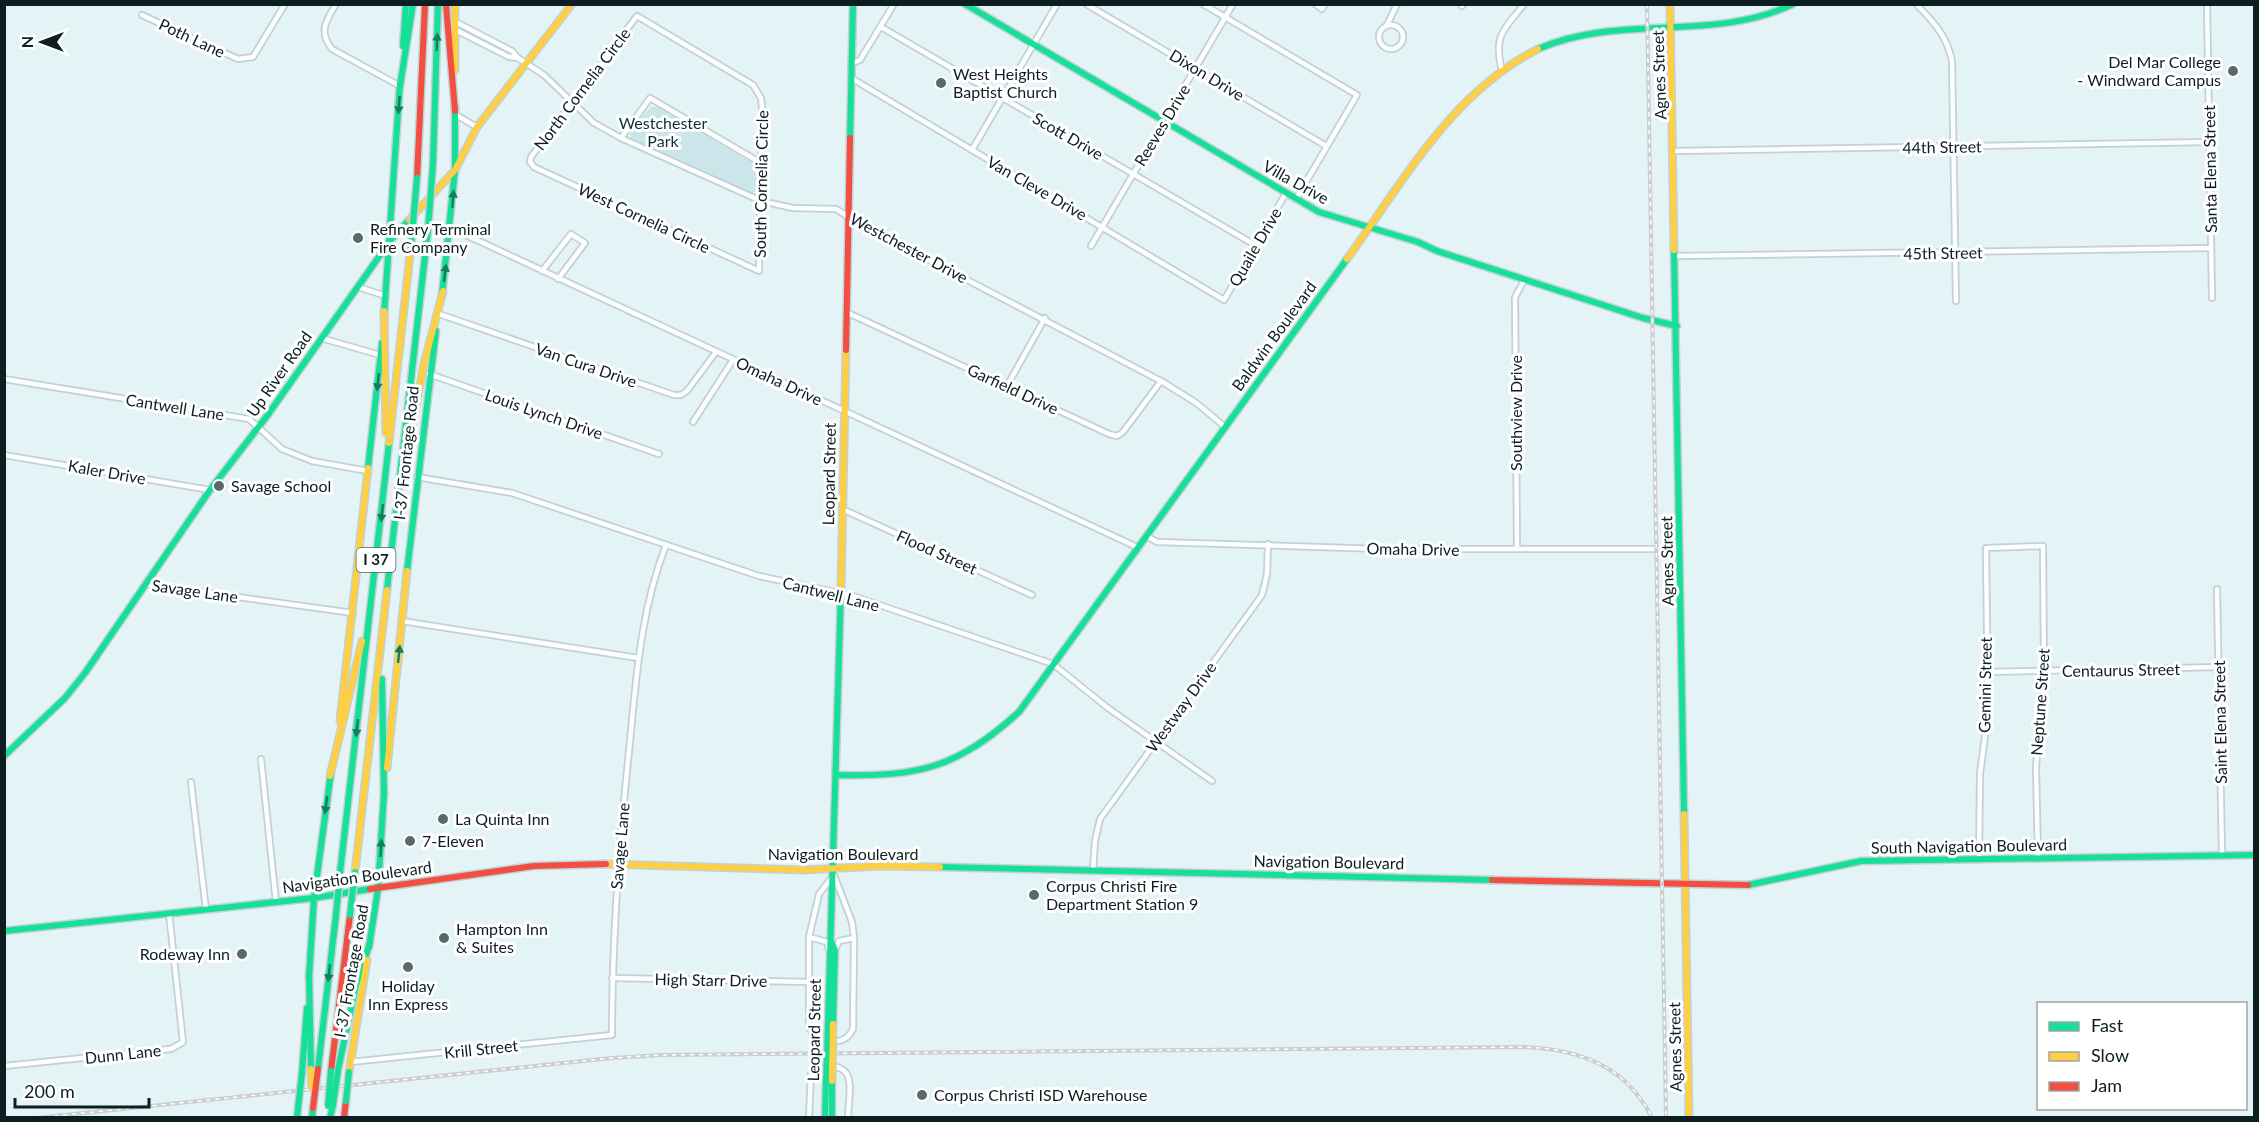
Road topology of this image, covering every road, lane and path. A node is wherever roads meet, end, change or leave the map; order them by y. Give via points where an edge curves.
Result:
1 (285, 4) edge
2 (336, 4) edge
3 (406, 4) edge
4 (413, 4) edge
5 (425, 4) edge
6 (438, 4) edge
7 (446, 4) edge
8 (455, 4) edge
9 (572, 4) edge
10 (853, 4) edge
11 (894, 4) edge
12 (1057, 4) edge
13 (1086, 4) edge
14 (1203, 4) edge
15 (1233, 4) edge
16 (1315, 4) edge
17 (1397, 4) edge
18 (1524, 4) edge
19 (1670, 4) edge
20 (1793, 4) edge
21 (1916, 4) edge
22 (2206, 4) edge
23 (969, 6) edge
24 (1324, 7) edge
25 (142, 15) dead end
26 (637, 16) joint
27 (1226, 18) junction
28 (454, 21) junction
29 (1387, 25) junction
30 (881, 27) junction
31 (1671, 27) junction
32 (454, 29) junction
33 (1034, 45) junction
34 (518, 58) junction
35 (526, 62) junction
36 (851, 64) junction
37 (1196, 68) junction
38 (1501, 68) junction
39 (850, 78) junction
40 (400, 86) junction
41 (1002, 98) junction
42 (572, 104) junction
43 (456, 113) junction
44 (1164, 121) junction
45 (477, 126) junction
46 (621, 138) junction
47 (2210, 142) junction
48 (1326, 146) junction
49 (1954, 147) junction
50 (972, 150) junction
51 (1674, 151) junction
52 (530, 162) joint
53 (761, 163) junction
54 (455, 170) junction
55 (1134, 174) junction
56 (1286, 193) junction
57 (1296, 199) junction
58 (760, 201) junction
59 (847, 216) junction
60 (1102, 227) junction
61 (451, 228) junction
62 (1370, 228) junction
63 (390, 241) junction
64 (1255, 245) junction
65 (1091, 246) dead end
66 (2211, 248) junction
67 (1955, 253) junction
68 (1675, 256) junction
69 (542, 271) junction
70 (759, 271) joint
71 (558, 279) junction
72 (1525, 279) junction
73 (358, 287) junction
74 (443, 291) junction
75 (386, 296) junction
76 (2212, 298) dead end
77 (1224, 300) joint
78 (1956, 301) dead end
79 (384, 312) junction
80 (845, 312) junction
81 (439, 314) junction
82 (1045, 318) junction
83 (1677, 326) junction
84 (321, 338) junction
85 (716, 352) junction
86 (380, 355) junction
87 (733, 360) junction
88 (429, 374) junction
89 (4, 379) edge
90 (1161, 381) junction
91 (1007, 386) junction
92 (844, 411) junction
93 (693, 422) dead end
94 (1224, 426) junction
95 (258, 428) junction
96 (658, 454) dead end
97 (4, 455) edge
98 (368, 471) junction
99 (417, 477) junction
100 (210, 490) junction
101 (384, 490) junction
102 (842, 508) junction
103 (394, 526) junction
104 (1147, 536) junction
105 (1268, 544) junction
106 (666, 545) junction
107 (2043, 546) joint
108 (1139, 548) junction
109 (1517, 549) junction
110 (1680, 549) junction
111 (144, 584) junction
112 (2217, 589) dead end
113 (841, 594) junction
114 (1032, 595) dead end
115 (370, 608) junction
116 (353, 613) junction
117 (402, 621) junction
118 (381, 649) junction
119 (638, 658) junction
120 (1053, 664) junction
121 (2220, 668) junction
122 (2044, 671) junction
123 (1987, 672) junction
124 (1157, 740) junction
125 (4, 756) edge
126 (261, 759) dead end
127 (837, 775) junction
128 (330, 776) junction
129 (1212, 781) dead end
130 (191, 782) dead end
131 (384, 795) junction
132 (2222, 855) junction
133 (2254, 855) edge
134 (1978, 858) junction
135 (2038, 858) junction
136 (617, 864) junction
137 (1093, 870) junction
138 (834, 872) junction
139 (1686, 884) junction
140 (378, 889) junction
141 (314, 898) junction
142 (276, 902) junction
143 (206, 911) junction
144 (169, 913) junction
145 (4, 931) edge
146 (809, 936) junction
147 (854, 938) junction
148 (370, 943) junction
149 (832, 948) junction
150 (309, 973) junction
151 (612, 978) junction
152 (809, 982) junction
153 (612, 1035) joint
154 (350, 1062) junction
155 (4, 1065) edge
156 (315, 1069) junction
157 (335, 1071) junction
158 (829, 1081) junction
159 (297, 1118) edge
160 (312, 1118) edge
161 (329, 1118) edge
162 (344, 1118) edge
163 (809, 1118) edge
164 (825, 1118) edge
165 (831, 1118) edge
166 (848, 1118) edge
167 (1689, 1118) edge

1 - 25 street, Poth Lane via 254,57 249,59 238,59
2 - 40 street via 324,25 324,39 332,49
3 - 40 main road
4 - 40 main road
5 - 101 main road, I 37, bridge via 417,178
103 -> 6 main road, I 37, bridge via 428,230
7 - 43 main road
8 - 28 main road, I-37 Frontage Road
9 - 35 main road, Up River Road
10 - 36 main road, Leopard Street
11 - 30 street
12 - 33 street
13 - 37 street, Dixon Drive
14 - 27 street
15 - 27 street, Reeves Drive
16 - 24 street
17 - 29 street
18 - 38 street via 1497,46
19 - 31 main road, Agnes Street
20 - 31 main road, Baldwin Boulevard via 1754,21
21 - 49 street via 1940,29 1949,45
22 - 47 street, Santa Elena Street
23 - 33 main road, Villa Drive
26 - 42 street, North Cornelia Circle
26 - 53 street, South Cornelia Circle via 753,85 761,98
27 - 37 street, Reeves Drive
27 - 48 street, Quaile Drive via 1357,95
28 - 32 main road, I-37 Frontage Road
28 - 34 street via 512,51
29 - 29 street via 1380,32 1380,41 1392,49 1400,44 1402,35 1397,27
30 - 36 street via 860,60
30 - 41 street, Scott Drive
31 - 38 main road, Baldwin Boulevard via 1592,31 1551,43
31 - 51 main road, Agnes Street
32 - 34 street via 508,57
32 - 43 main road, I-37 Frontage Road
33 - 41 street
33 - 44 main road, Villa Drive
34 - 35 street, Westchester Drive
35 - 42 street, Westchester Drive
35 - 45 main road, Up River Road
36 - 39 main road, Leopard Street
37 - 44 street, Reeves Drive
37 - 48 street, Dixon Drive
38 - 62 main road, Baldwin Boulevard via 1451,115
39 - 50 street, Van Cleve Drive
39 - 59 main road, Leopard Street
40 -> 63 main road
41 - 50 street
41 - 55 street, Scott Drive
42 - 46 street, Westchester Drive via 594,123
42 - 52 street, North Cornelia Circle
43 - 45 street
43 - 54 main road, I-37 Frontage Road
44 - 55 street, Reeves Drive
44 - 56 main road, Villa Drive
45 - 54 main road, Up River Road
46 - 53 street via 650,98
46 - 58 street, Westchester Drive
47 - 49 street, 44th Street
47 - 66 street, Santa Elena Street
48 - 57 street, Quaile Drive
49 - 51 street, 44th Street
49 - 67 street
50 - 60 street, Van Cleve Drive
51 - 68 main road, Agnes Street
52 - 70 street, West Cornelia Circle
53 - 58 street, South Cornelia Circle
61 -> 54 main road, I-37 Frontage Road
54 - 63 main road, Up River Road
55 - 60 street, Reeves Drive
55 - 64 street, Scott Drive
56 - 57 main road, Villa Drive
56 - 64 street, Quaile Drive
57 - 62 main road, Villa Drive via 1319,212
58 - 59 street, Westchester Drive via 793,208 836,209
58 - 70 street, South Cornelia Circle
59 - 80 main road, Leopard Street
59 - 82 street, Westchester Drive
60 - 65 street, Reeves Drive
60 - 77 street, Van Cleve Drive
61 - 69 street, Omaha Drive
74 -> 61 main road, I-37 Frontage Road
62 - 72 main road, Villa Drive
62 - 94 main road, Baldwin Boulevard
63 - 73 main road, Up River Road
63 - 75 main road
64 - 77 street, Quaile Drive
66 - 67 street, 45th Street
66 - 76 street, Santa Elena Street
67 - 68 street, 45th Street
67 - 78 street
68 - 83 main road, Agnes Street
69 - 71 street, Omaha Drive
69 - 71 street via 571,234 585,243
71 - 85 street, Omaha Drive
72 - 83 main road, Villa Drive
72 - 109 street, Southview Drive via 1515,297
73 - 75 street
73 - 84 main road, Up River Road
74 - 81 main road, I-37 Frontage Road
74 - 103 main road via 424,364
75 - 79 main road
79 - 86 main road
79 - 101 main road
80 - 91 street, Garfield Drive
80 - 92 main road, Leopard Street
81 - 85 street, Van Cura Drive via 674,395 687,391
81 - 88 main road, I-37 Frontage Road
82 - 90 street, Westchester Drive
82 - 91 street
83 - 110 main road, Agnes Street
84 - 86 street
84 - 95 main road, Up River Road
85 - 87 street, Omaha Drive
86 -> 98 main road
87 - 92 street, Omaha Drive
87 - 93 street
88 - 96 street, Louis Lynch Drive
88 - 99 main road, I-37 Frontage Road
89 - 95 street, Cantwell Lane via 249,418
90 - 91 street, Garfield Drive via 1117,436
90 - 94 street, Westchester Drive
92 - 102 main road, Leopard Street
92 - 108 street, Omaha Drive
94 - 104 main road, Baldwin Boulevard
95 - 98 street, Cantwell Lane via 282,449 312,461
95 - 100 main road, Up River Road
97 - 100 street, Kaler Drive
98 - 116 main road
99 - 106 street, Cantwell Lane via 512,494
99 - 117 main road, I-37 Frontage Road
100 - 111 main road, Up River Road
101 -> 115 main road, I 37
102 - 113 main road, Leopard Street
102 - 114 street, Flood Street
103 - 118 main road, I 37
104 - 105 street, Omaha Drive via 1157,542
104 - 108 main road, Baldwin Boulevard
105 - 109 street, Omaha Drive
105 - 124 street, Westway Drive via 1262,595
106 - 113 street, Cantwell Lane via 759,576
106 - 119 street, Savage Lane via 653,578
107 - 122 street, Neptune Street
107 - 123 street, Gemini Street via 1986,548
108 - 120 main road, Baldwin Boulevard
109 - 110 street, Omaha Drive
110 - 139 main road, Agnes Street
111 - 116 street, Savage Lane
111 - 125 main road, Up River Road via 65,698
112 - 121 street, Saint Elena Street
113 - 120 street, Cantwell Lane
113 - 127 main road, Leopard Street
115 - 128 main road
115 -> 156 main road, I 37, bridge
116 - 128 main road
117 - 119 street
131 -> 117 main road, I-37 Frontage Road
118 - 131 main road
118 - 157 main road, I 37, bridge
119 - 136 street, Savage Lane
120 - 124 street, Cantwell Lane via 1108,708
120 - 127 main road, Baldwin Boulevard via 1019,712 999,731 951,762 924,772 889,777
121 - 122 street, Centaurus Street
121 - 132 street, Saint Elena Street
122 - 123 street, Centaurus Street
122 - 135 street, Neptune Street via 2036,767
123 - 134 street, Gemini Street
124 - 129 street, Cantwell Lane
124 - 137 street, Westway Drive via 1100,819
126 - 142 street
127 - 138 main road, Leopard Street
128 -> 141 main road
130 - 143 street
140 -> 131 main road, I-37 Frontage Road
132 - 133 main road, South Navigation Boulevard
132 - 135 main road, South Navigation Boulevard
134 - 135 main road, South Navigation Boulevard
134 - 139 main road, South Navigation Boulevard via 1862,861 1745,886
136 - 138 main road, Navigation Boulevard
136 - 140 main road, Navigation Boulevard via 516,868
136 - 151 street, Savage Lane
137 - 138 main road, Navigation Boulevard via 879,866
137 - 139 main road, Navigation Boulevard
138 - 146 street via 819,894
138 - 147 street
138 - 149 main road, Leopard Street
139 - 167 main road, Agnes Street
140 - 141 main road, Navigation Boulevard
140 - 148 main road, I-37 Frontage Road
141 - 142 main road, Navigation Boulevard
141 - 150 main road
142 - 143 main road, Navigation Boulevard
143 - 144 main road, Navigation Boulevard
144 - 145 main road, Navigation Boulevard
144 - 155 street, Dunn Lane via 183,1042 171,1049
146 - 149 street via 827,942
146 - 152 street
147 - 149 street via 839,941
147 - 152 street via 853,1029 842,1042 818,1041 812,1036
148 - 154 main road, I-37 Frontage Road
148 - 157 main road
149 - 158 main road, Leopard Street, bridge
150 - 156 main road
150 - 159 main road, bridge
151 - 152 street, High Starr Drive
151 - 153 street, Savage Lane
153 - 154 street, Krill Street
154 - 162 main road, I-37 Frontage Road, bridge
156 - 160 main road, bridge
157 - 161 main road, bridge
158 - 164 main road, Leopard Street
158 - 165 main road, Leopard Street
163 - 166 street via 811,1072 817,1066 830,1065 846,1071

